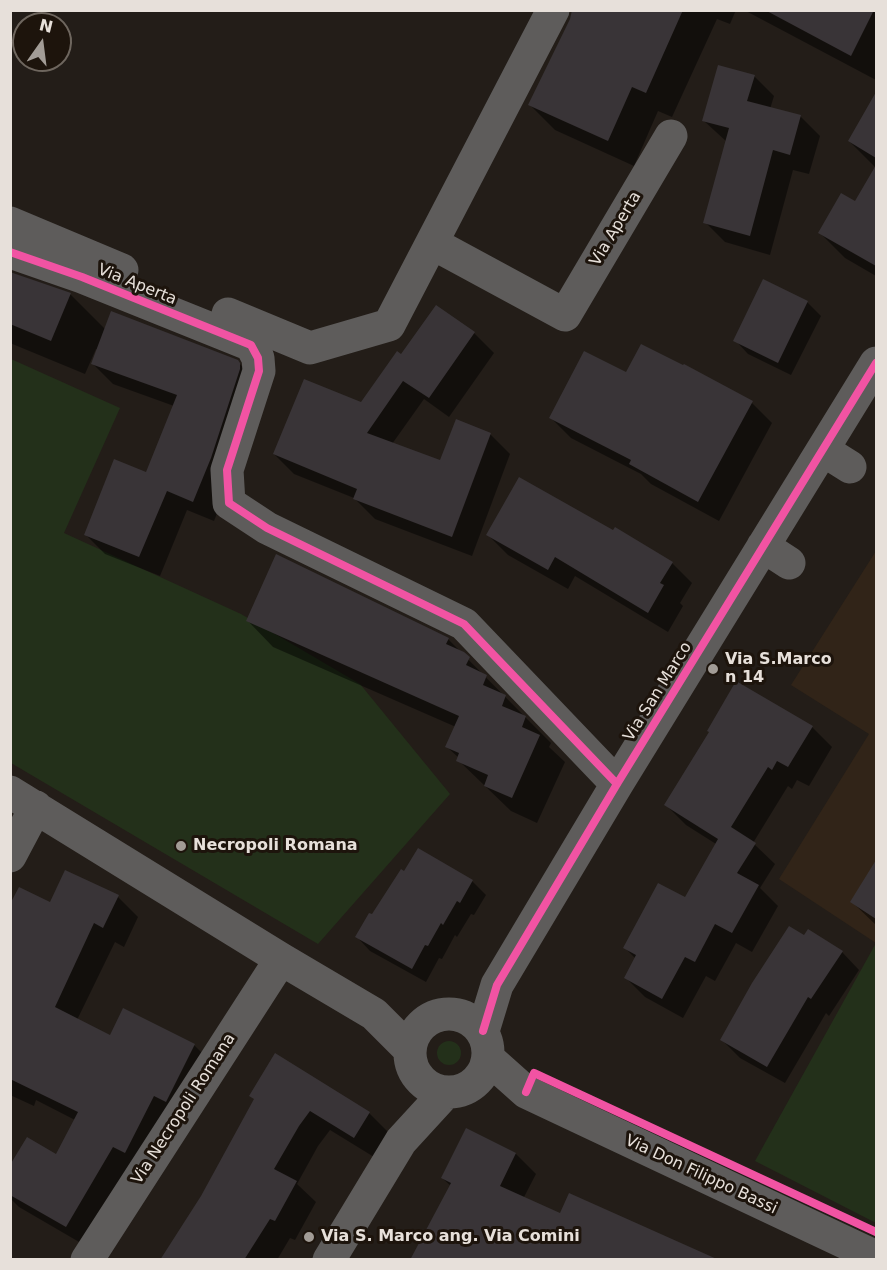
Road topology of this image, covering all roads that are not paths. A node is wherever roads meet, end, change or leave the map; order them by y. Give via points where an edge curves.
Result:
1 (554, 10) edge
2 (671, 136) dead end
3 (10, 223) edge
4 (432, 243) junction
5 (10, 252) edge
6 (876, 363) edge
7 (823, 450) junction
8 (850, 467) dead end
9 (617, 784) junction
10 (23, 800) edge
11 (10, 856) edge
12 (281, 959) junction
13 (374, 1014) junction
14 (458, 1055) junction
15 (876, 1257) edge
16 (87, 1260) edge
17 (329, 1260) edge

1 - 4 street, Via Aperta
2 - 4 street, Via Aperta via 565,315
3 - 4 street, Via Aperta via 310,348 389,325
5 - 9 street, Via Aperta via 252,345 259,371 227,470 229,503 267,528 464,624
6 - 7 street, Via San Marco
7 - 8 street
7 - 9 street, Via San Marco via 776,555
9 - 14 street, Via San Marco
10 - 11 street
10 - 12 street
12 - 13 street
12 - 16 street, Via Necropoli Romana
13 - 14 street
13 - 14 street, Via San Marco via 409,1049 419,1027
14 - 15 street, Via Don Filippo Bassi via 526,1092
14 - 17 street

